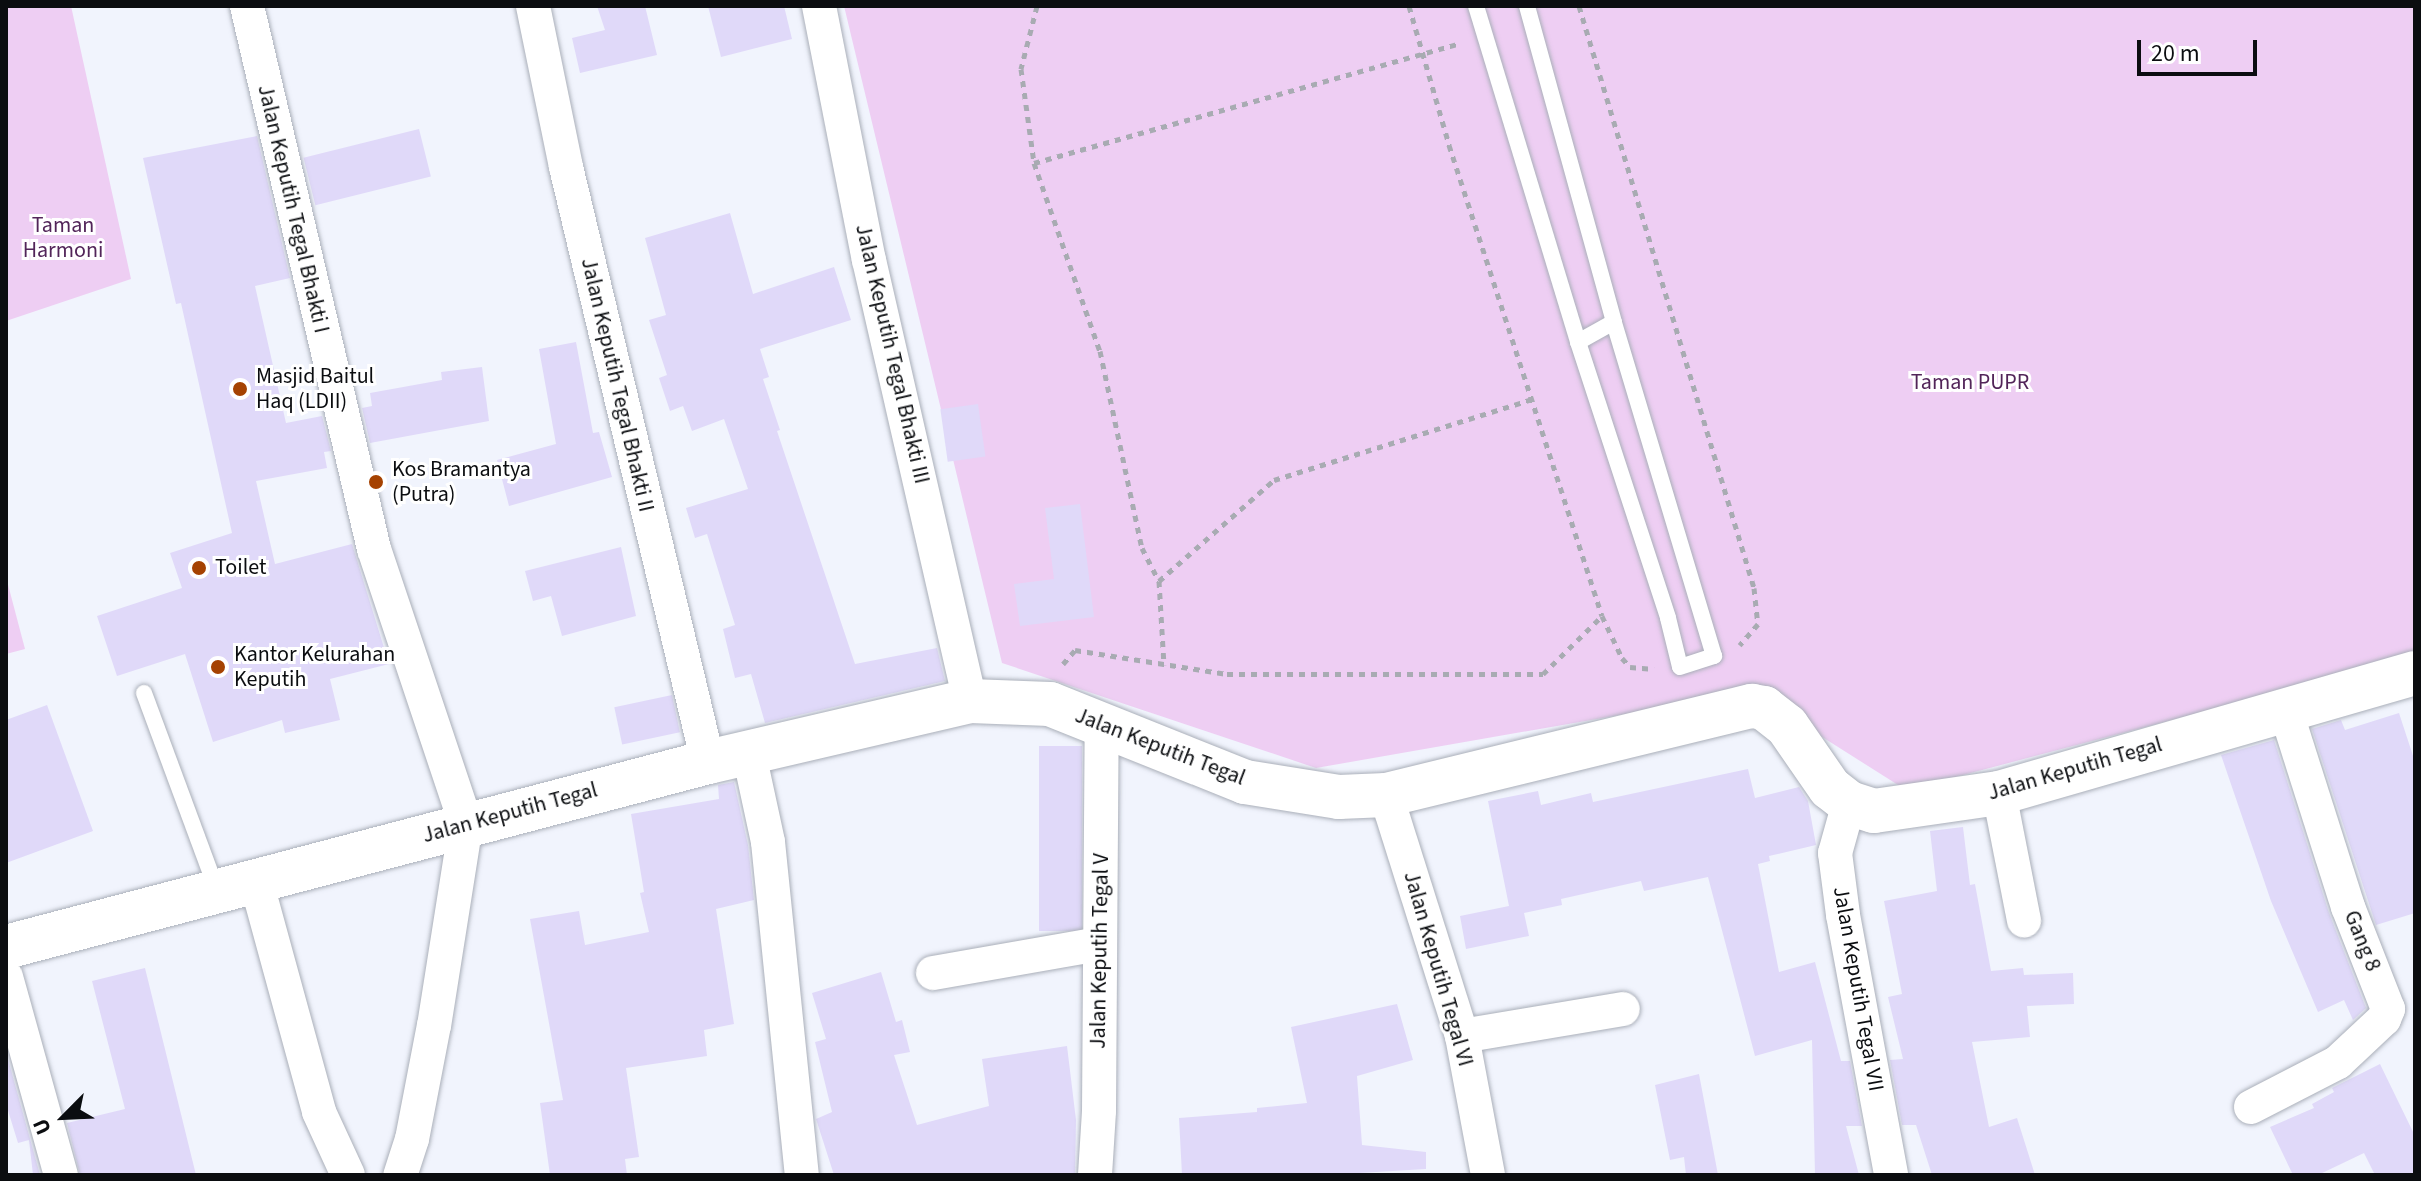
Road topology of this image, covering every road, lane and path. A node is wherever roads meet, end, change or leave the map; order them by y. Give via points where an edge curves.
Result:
1 (247, 6) edge
2 (533, 6) edge
3 (819, 6) edge
4 (1037, 6) edge
5 (1409, 6) edge
6 (1476, 6) edge
7 (1527, 6) edge
8 (1579, 6) edge
9 (1484, 35) junction
10 (1423, 54) junction
11 (1034, 163) junction
12 (1614, 322) junction
13 (1578, 342) junction
14 (1533, 399) junction
15 (1159, 581) junction
16 (1602, 616) junction
17 (1714, 656) junction
18 (1164, 665) junction
19 (1680, 667) junction
20 (2415, 673) edge
21 (144, 693) dead end
22 (970, 701) junction
23 (1050, 704) junction
24 (2285, 708) junction
25 (1102, 726) junction
26 (729, 758) junction
27 (1999, 793) junction
28 (1386, 795) junction
29 (1849, 803) junction
30 (466, 824) junction
31 (236, 886) junction
32 (2024, 921) dead end
33 (1099, 944) junction
34 (6, 947) edge
35 (933, 973) dead end
36 (6, 977) edge
37 (1623, 1009) dead end
38 (1462, 1036) junction
39 (2251, 1107) dead end
40 (1485, 1160) edge
41 (61, 1175) edge
42 (348, 1175) edge
43 (400, 1175) edge
44 (802, 1175) edge
45 (1095, 1175) edge
46 (1891, 1175) edge

1 - 30 street, Jalan Keputih Tegal Bhakti I via 374,549
2 - 26 street, Jalan Keputih Tegal Bhakti II via 697,727
3 - 22 street, Jalan Keputih Tegal Bhakti III via 869,260
4 - 11 path via 1021,69
5 - 10 path
6 - 9 lane
7 - 12 lane
8 - 17 path via 1754,588 1758,624 1739,646
9 - 10 path
9 - 13 lane
10 - 11 path
10 - 14 path
11 - 15 path via 1100,351 1142,548
12 - 13 lane
12 - 17 lane
13 - 19 lane
14 - 15 path via 1274,480
14 - 16 path
15 - 18 path
16 - 18 path via 1543,674 1227,674
16 - 19 path via 1630,667
17 - 19 lane
18 - 23 path via 1075,650 1065,661
20 - 24 main road, Jalan Keputih Tegal
21 - 31 lane
22 - 23 main road, Jalan Keputih Tegal
22 - 26 main road, Jalan Keputih Tegal
23 - 25 main road, Jalan Keputih Tegal
24 - 27 main road, Jalan Keputih Tegal
24 - 39 street, Gang 8 via 2344,894 2388,1009 2338,1062
25 - 28 main road, Jalan Keputih Tegal via 1245,782 1339,797
25 - 33 street, Jalan Keputih Tegal V
26 - 30 main road, Jalan Keputih Tegal
26 - 44 street, Jalan Keputih Tegal Bhakti II via 768,842
27 - 29 main road, Jalan Keputih Tegal via 1874,811
27 - 32 street
28 - 29 main road, Jalan Keputih Tegal via 1752,706 1777,714 1819,776
28 - 38 street, Jalan Keputih Tegal VI
29 - 46 street, Jalan Keputih Tegal VII via 1835,853
30 - 31 main road, Jalan Keputih Tegal
30 - 43 street via 434,1025
31 - 34 main road, Jalan Keputih Tegal
31 - 42 street via 319,1112
33 - 35 street
33 - 45 street, Jalan Keputih Tegal V
36 - 41 street
37 - 38 street
38 - 40 street, Jalan Keputih Tegal VI

